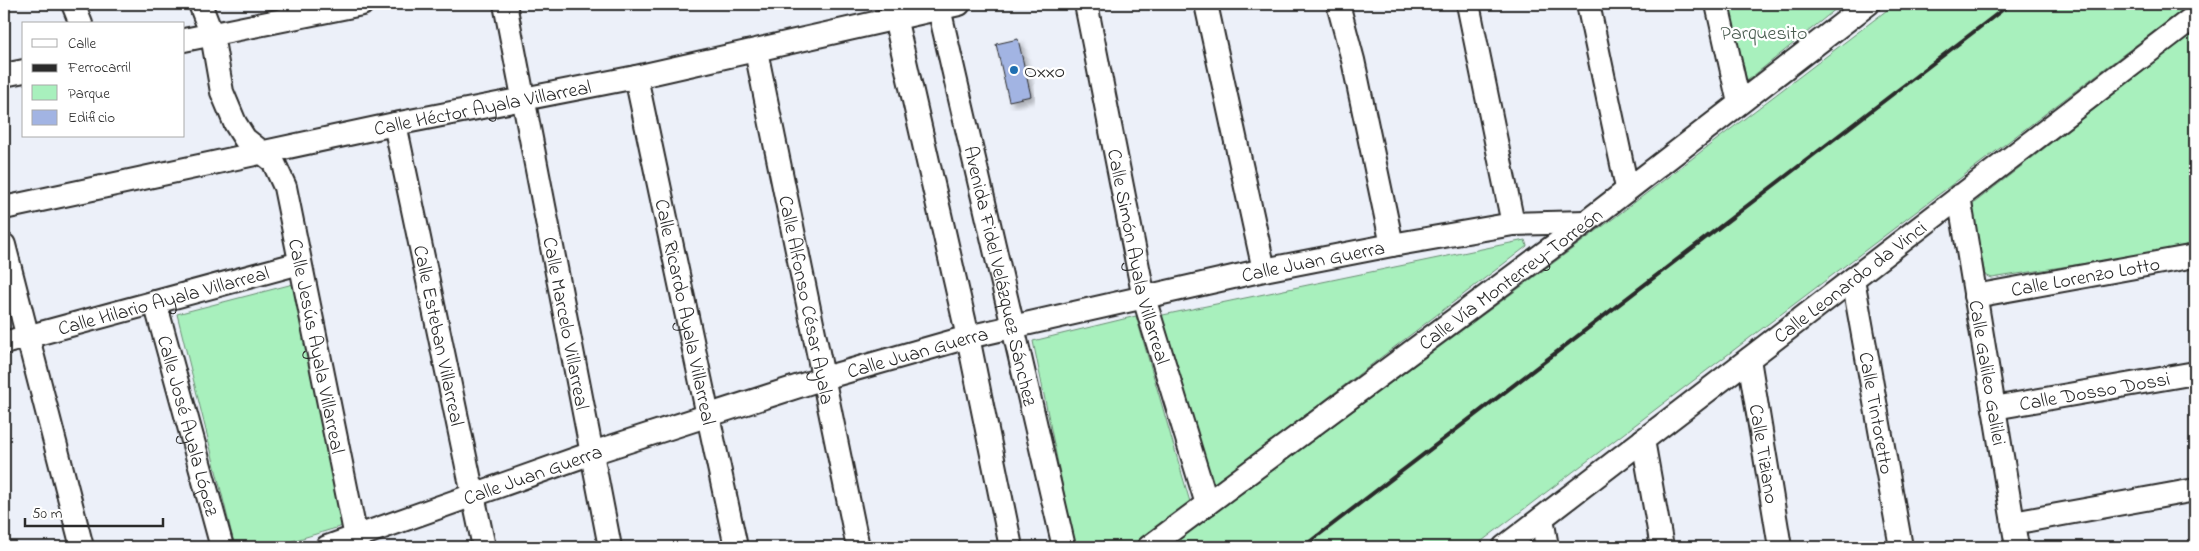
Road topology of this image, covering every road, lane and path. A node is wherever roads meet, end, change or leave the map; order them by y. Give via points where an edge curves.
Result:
1 (74, 4) edge
2 (200, 4) edge
3 (362, 4) edge
4 (505, 4) edge
5 (1086, 4) edge
6 (1206, 4) edge
7 (1338, 4) edge
8 (1468, 4) edge
9 (1588, 4) edge
10 (1717, 4) edge
11 (1868, 4) edge
12 (945, 5) edge
13 (894, 10) edge
14 (2195, 16) edge
15 (80, 22) edge
16 (212, 34) junction
17 (185, 40) edge
18 (756, 51) junction
19 (22, 71) edge
20 (4, 75) edge
21 (636, 76) junction
22 (523, 98) junction
23 (1739, 103) junction
24 (395, 124) junction
25 (263, 152) junction
26 (1628, 188) junction
27 (1959, 196) junction
28 (4, 208) edge
29 (1586, 222) junction
30 (1513, 224) junction
31 (4, 245) edge
32 (1392, 245) junction
33 (2195, 256) edge
34 (300, 263) junction
35 (1264, 270) junction
36 (1853, 279) junction
37 (1975, 296) junction
38 (1144, 298) junction
39 (155, 302) junction
40 (1012, 326) junction
41 (968, 337) junction
42 (27, 338) junction
43 (4, 343) edge
44 (1749, 359) junction
45 (2195, 372) edge
46 (824, 378) junction
47 (1994, 408) junction
48 (710, 416) junction
49 (1643, 440) junction
50 (592, 453) junction
51 (2195, 490) edge
52 (474, 496) junction
53 (1207, 504) junction
54 (1542, 518) junction
55 (2013, 523) junction
56 (357, 542) edge
57 (82, 547) edge
58 (222, 547) edge
59 (327, 547) edge
60 (484, 547) edge
61 (610, 547) edge
62 (736, 547) edge
63 (858, 547) edge
64 (1011, 547) edge
65 (1064, 547) edge
66 (1149, 547) edge
67 (1504, 547) edge
68 (1547, 547) edge
69 (1662, 547) edge
70 (1780, 547) edge
71 (1901, 547) edge
72 (2017, 547) edge

1 - 15 street
2 - 16 street, Calle Jesús Ayala Villarreal
3 - 16 street
4 - 22 street, Calle Marcelo Villarreal
5 - 38 street, Calle Simón Ayala Villarreal
6 - 35 street
7 - 32 street
8 - 30 street
9 - 26 street
10 - 23 street
11 - 23 street, Calle Vía Monterrey-Torreón
12 - 13 street, Calle Héctor Ayala Villarreal
12 - 40 street, Avenida Fidel Velázquez Sánchez
13 - 18 street, Calle Héctor Ayala Villarreal
13 - 41 street
14 - 27 street, Calle Leonardo da Vinci
16 - 17 street
16 - 25 street, Calle Jesús Ayala Villarreal via 221,87 230,112 245,139
18 - 21 street, Calle Héctor Ayala Villarreal
18 - 46 street, Calle Alfonso César Ayala
19 - 20 street
21 - 22 street, Calle Héctor Ayala Villarreal
21 - 48 street, Calle Ricardo Ayala Villarreal
22 - 24 street, Calle Héctor Ayala Villarreal
22 - 50 street, Calle Marcelo Villarreal
23 - 26 street, Calle Vía Monterrey-Torreón
24 - 25 street, Calle Héctor Ayala Villarreal
24 - 52 street, Calle Esteban Villarreal
25 - 28 street, Calle Héctor Ayala Villarreal
25 - 34 street, Calle Jesús Ayala Villarreal via 273,161 285,187
26 - 29 street, Calle Vía Monterrey-Torreón
27 - 36 street, Calle Leonardo da Vinci
27 - 37 street, Calle Galileo Galilei
29 - 30 street, Calle Juan Guerra
29 - 53 street, Calle Vía Monterrey-Torreón
30 - 32 street, Calle Juan Guerra
31 - 42 street
32 - 35 street, Calle Juan Guerra
33 - 37 street, Calle Lorenzo Lotto
34 - 39 street, Calle Hilario Ayala Villarreal
34 - 56 street, Calle Jesús Ayala Villarreal
35 - 38 street, Calle Juan Guerra
36 - 44 street, Calle Leonardo da Vinci
36 - 71 street, Calle Tintoretto
37 - 47 street, Calle Galileo Galilei
38 - 40 street, Calle Juan Guerra
38 - 53 street, Calle Simón Ayala Villarreal
39 - 42 street, Calle Hilario Ayala Villarreal
39 - 58 street, Calle José Ayala López
40 - 41 street, Calle Juan Guerra
40 - 65 street, Avenida Fidel Velázquez Sánchez
41 - 46 street, Calle Juan Guerra
41 - 64 street
42 - 43 street, Calle Hilario Ayala Villarreal
42 - 57 street
44 - 49 street, Calle Leonardo da Vinci
44 - 70 street, Calle Tiziano
45 - 47 street, Calle Dosso Dossi
46 - 48 street, Calle Juan Guerra
46 - 63 street, Calle Alfonso César Ayala
47 - 55 street, Calle Galileo Galilei
48 - 50 street, Calle Juan Guerra
48 - 62 street, Calle Ricardo Ayala Villarreal
49 - 54 street, Calle Leonardo da Vinci
49 - 69 street
50 - 52 street, Calle Juan Guerra
50 - 61 street, Calle Marcelo Villarreal
51 - 55 street
52 - 56 street, Calle Juan Guerra
52 - 60 street, Calle Esteban Villarreal
53 - 66 street, Calle Vía Monterrey-Torreón
54 - 67 street, Calle Leonardo da Vinci
54 - 68 street
55 - 72 street, Calle Galileo Galilei
56 - 59 street, Calle Juan Guerra

